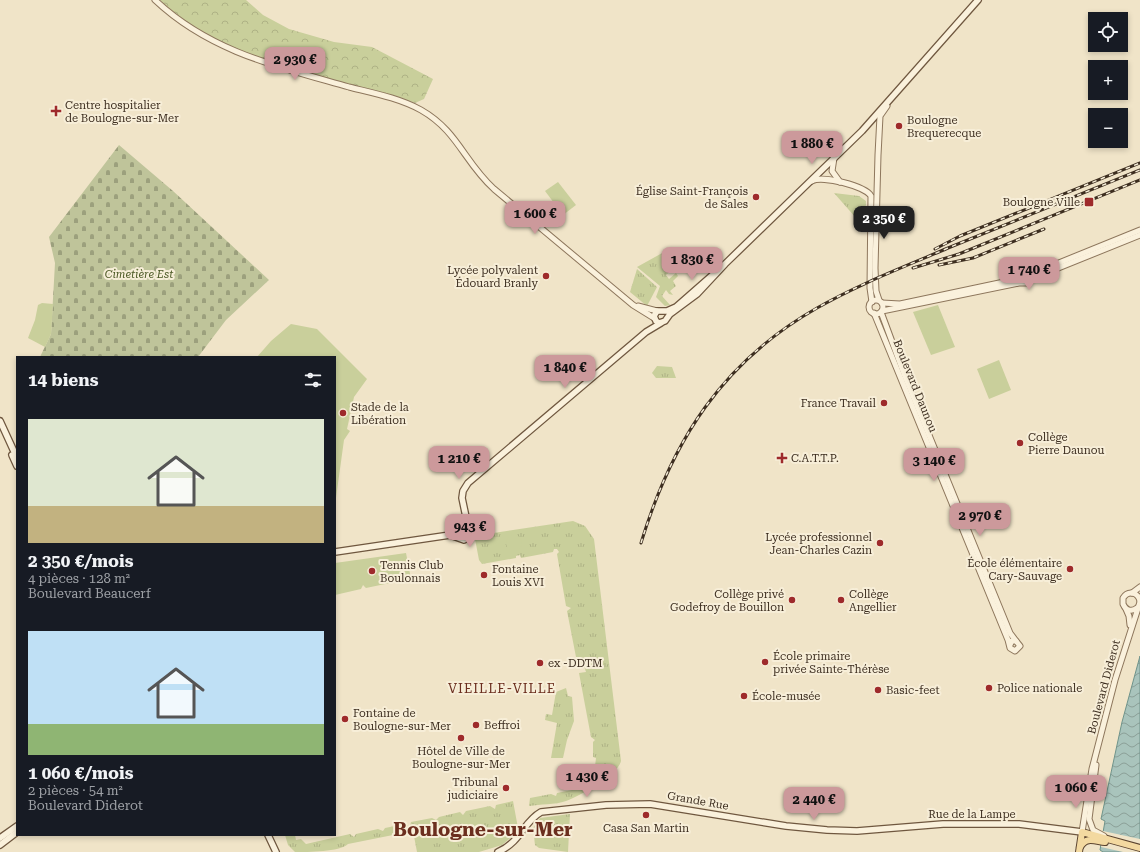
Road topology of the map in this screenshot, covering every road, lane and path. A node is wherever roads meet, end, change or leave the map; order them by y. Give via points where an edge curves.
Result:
1 (155, 0) edge
2 (978, 0) edge
3 (892, 98) junction
4 (834, 158) junction
5 (877, 174) junction
6 (841, 183) junction
7 (805, 186) junction
8 (858, 187) junction
9 (1140, 230) edge
10 (1140, 235) edge
11 (724, 264) junction
12 (1030, 273) junction
13 (1021, 276) junction
14 (1031, 280) junction
15 (1023, 282) junction
16 (626, 300) junction
17 (872, 302) junction
18 (880, 302) junction
19 (661, 311) junction
20 (881, 312) junction
21 (874, 313) junction
22 (666, 318) junction
23 (655, 319) junction
24 (661, 323) junction
25 (646, 332) junction
26 (0, 421) edge
27 (0, 429) edge
28 (16, 456) edge
29 (16, 464) edge
30 (336, 552) edge
31 (1140, 587) edge
32 (1132, 593) junction
33 (1140, 602) edge
34 (1126, 609) junction
35 (1129, 631) junction
36 (1016, 640) junction
37 (1010, 645) junction
38 (1098, 748) junction
39 (910, 826) joint
40 (16, 827) edge
41 (1082, 832) junction
42 (16, 833) edge
43 (268, 836) edge
44 (1101, 837) junction
45 (0, 838) edge
46 (0, 845) edge
47 (1140, 848) edge
48 (1080, 850) edge
49 (276, 852) edge
50 (498, 852) edge

1 - 16 street via 188,26 228,49 276,66 407,104 435,119 453,136 489,185
2 - 3 main road
3 - 4 main road
3 - 5 street via 880,116
4 - 6 street via 832,171
4 - 7 main road
5 - 8 street via 873,188
5 - 18 street via 875,270 876,291
6 - 7 street via 818,179
6 - 8 street
7 - 11 main road
8 - 17 street via 866,190 872,198
9 - 12 street
10 - 14 street
11 - 19 main road via 678,306
11 - 22 main road via 697,294
12 - 13 street via 1024,272
12 - 14 street
13 - 15 street
13 - 18 street via 905,303
14 - 15 street
15 - 20 street
16 - 19 street via 649,310
16 - 23 street
17 - 18 street
17 - 21 street, Boulevard Daunou via 870,308
18 - 20 street
19 - 22 main road
19 - 23 main road via 655,314
20 - 21 street
20 - 36 street, Boulevard Daunou via 944,473 1010,633
21 - 37 street, Boulevard Daunou
22 - 24 main road
23 - 24 main road
23 - 25 main road
24 - 25 main road
25 - 30 main road via 468,483 462,496 465,520 462,531
26 - 28 main road
27 - 29 main road
31 - 32 street
32 - 33 street via 1137,595
32 - 34 street via 1126,594 1122,599
33 - 34 street via 1132,610
33 - 35 street, Boulevard Diderot
34 - 35 street, Boulevard Diderot via 1130,620
35 - 38 street, Boulevard Diderot
36 - 37 street
36 - 37 street via 1020,644 1018,650 1012,650
38 - 41 street, Boulevard Diderot
38 - 44 street, Boulevard Diderot via 1089,815 1091,826
39 - 41 main road, Rue de la Lampe via 1025,824
39 - 50 main road, Grande Rue via 854,831 818,830 661,805 606,805 541,812 533,817 515,842
40 - 45 main road
41 - 44 main road
41 - 48 main road
42 - 46 main road
43 - 49 main road
44 - 47 main road
44 - 48 main road via 1086,840

